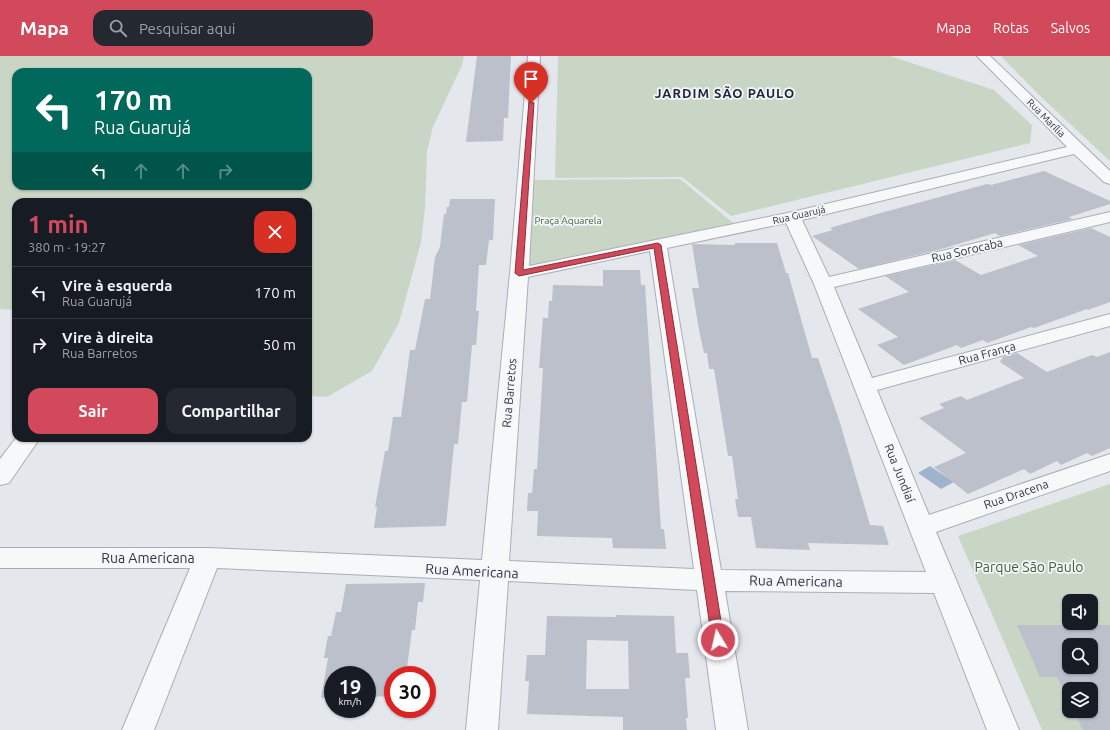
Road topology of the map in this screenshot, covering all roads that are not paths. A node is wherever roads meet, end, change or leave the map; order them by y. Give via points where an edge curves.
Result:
1 (534, 56) edge
2 (983, 56) edge
3 (1077, 149) junction
4 (1110, 179) edge
5 (792, 217) junction
6 (1110, 217) edge
7 (658, 245) junction
8 (519, 273) junction
9 (823, 284) junction
10 (1110, 320) edge
11 (865, 386) junction
12 (25, 442) edge
13 (1110, 462) edge
14 (0, 477) edge
15 (922, 527) junction
16 (0, 558) edge
17 (208, 558) junction
18 (494, 572) junction
19 (709, 580) junction
20 (944, 583) junction
21 (138, 730) edge
22 (482, 730) edge
23 (732, 730) edge
24 (1002, 730) edge

1 - 8 street, Rua Barretos
2 - 3 street, Rua Marília
3 - 4 street, Rua Marília
3 - 5 street, Rua Guarujá
5 - 7 street, Rua Guarujá
5 - 9 street, Rua Jundiaí
6 - 9 street, Rua Sorocaba
7 - 8 street, Rua Guarujá
7 - 19 street
8 - 18 street, Rua Barretos
9 - 11 street, Rua Jundiaí
10 - 11 street, Rua França
11 - 15 street, Rua Jundiaí
12 - 14 street
13 - 15 street, Rua Dracena
15 - 20 street, Rua Jundiaí
16 - 17 street, Rua Americana
17 - 18 street, Rua Americana
17 - 21 street
18 - 19 street, Rua Americana
18 - 22 street, Rua Barretos
19 - 20 street, Rua Americana
19 - 23 street
20 - 24 street, Rua Jundiaí

